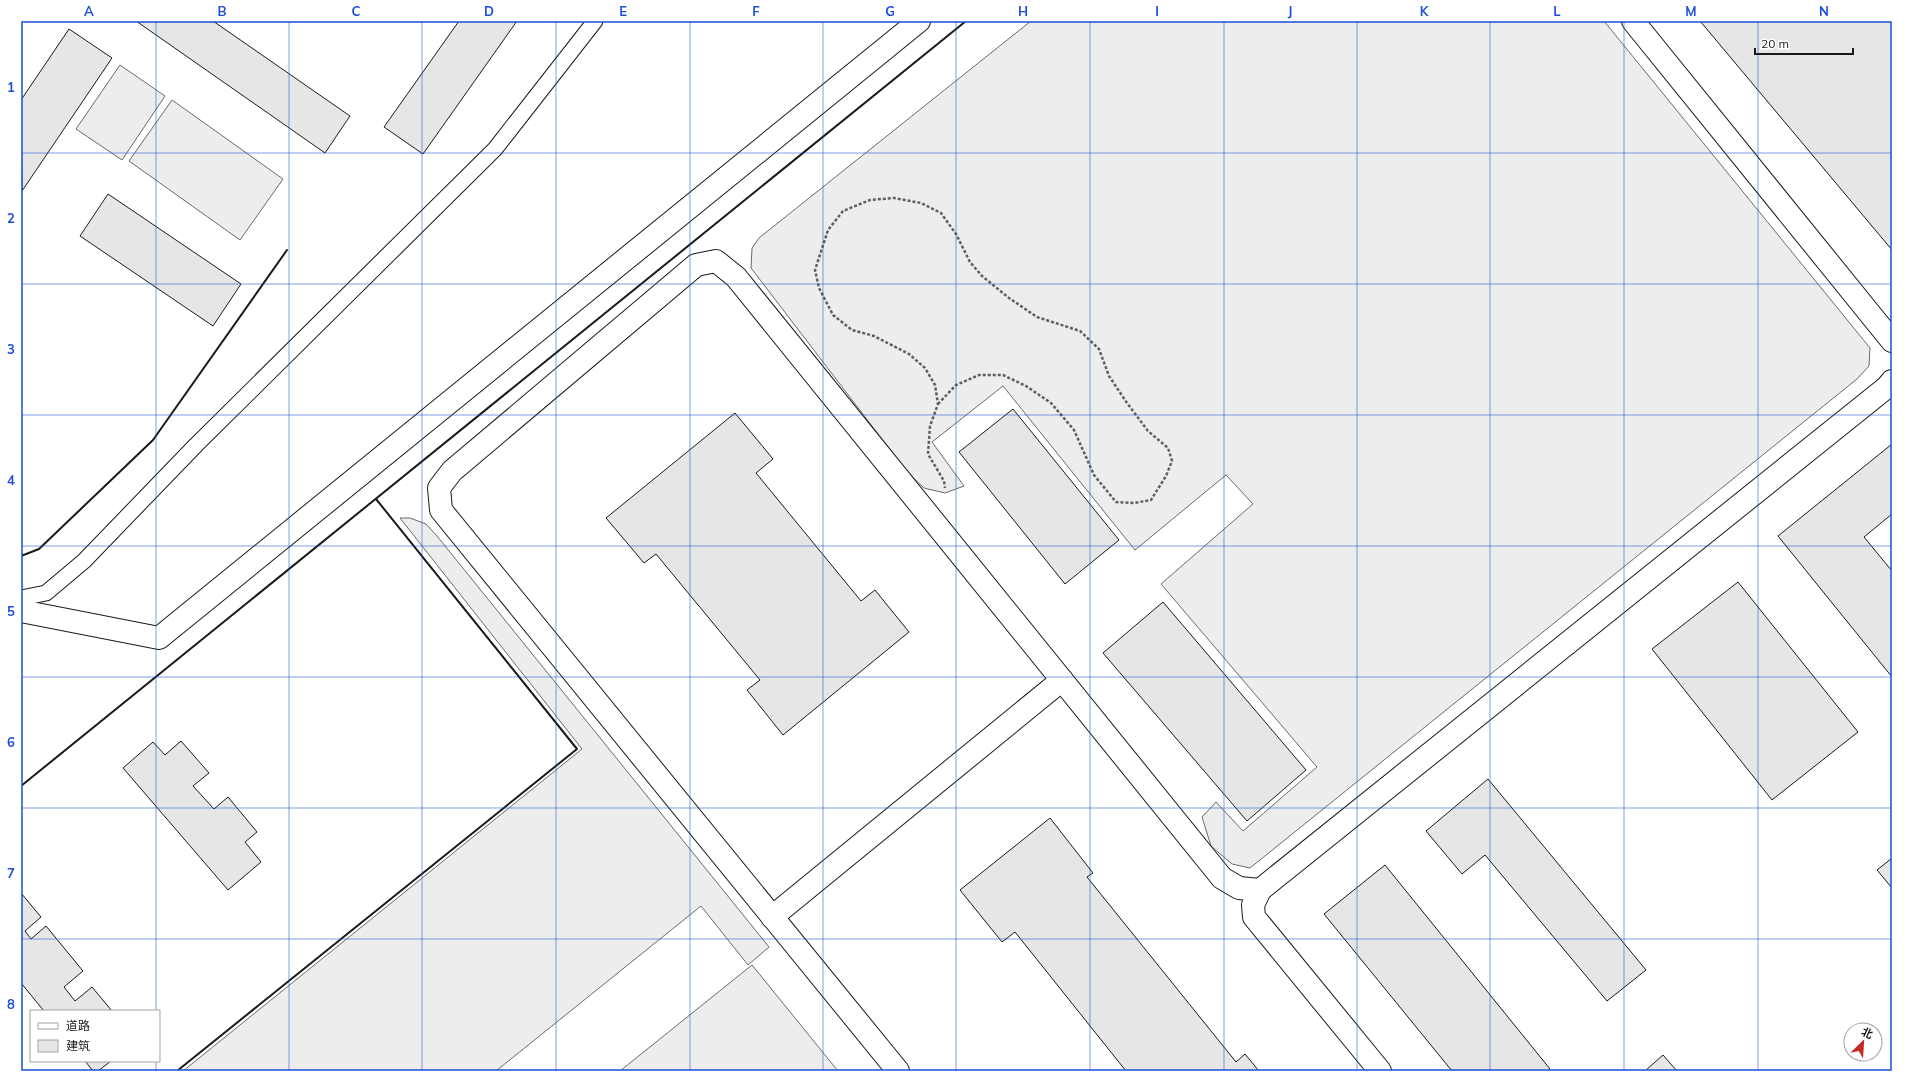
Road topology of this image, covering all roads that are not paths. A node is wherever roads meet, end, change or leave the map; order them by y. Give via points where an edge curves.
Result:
1 (595, 21) edge
2 (919, 21) edge
3 (1633, 21) edge
4 (1892, 341) edge
5 (1892, 381) edge
6 (21, 598) edge
7 (21, 611) edge
8 (1062, 680) junction
9 (1260, 890) junction
10 (772, 917) junction
11 (898, 1071) edge
12 (1380, 1071) edge

1 - 6 lane via 495,149 196,445 84,561 46,593
2 - 7 street via 159,638
3 - 4 street
5 - 9 street
8 - 9 street via 1222,878 1239,888
8 - 10 street
8 - 10 street via 736,277 716,261 696,264 452,471 439,488 441,510
9 - 12 street via 1253,904 1254,917
10 - 11 street

